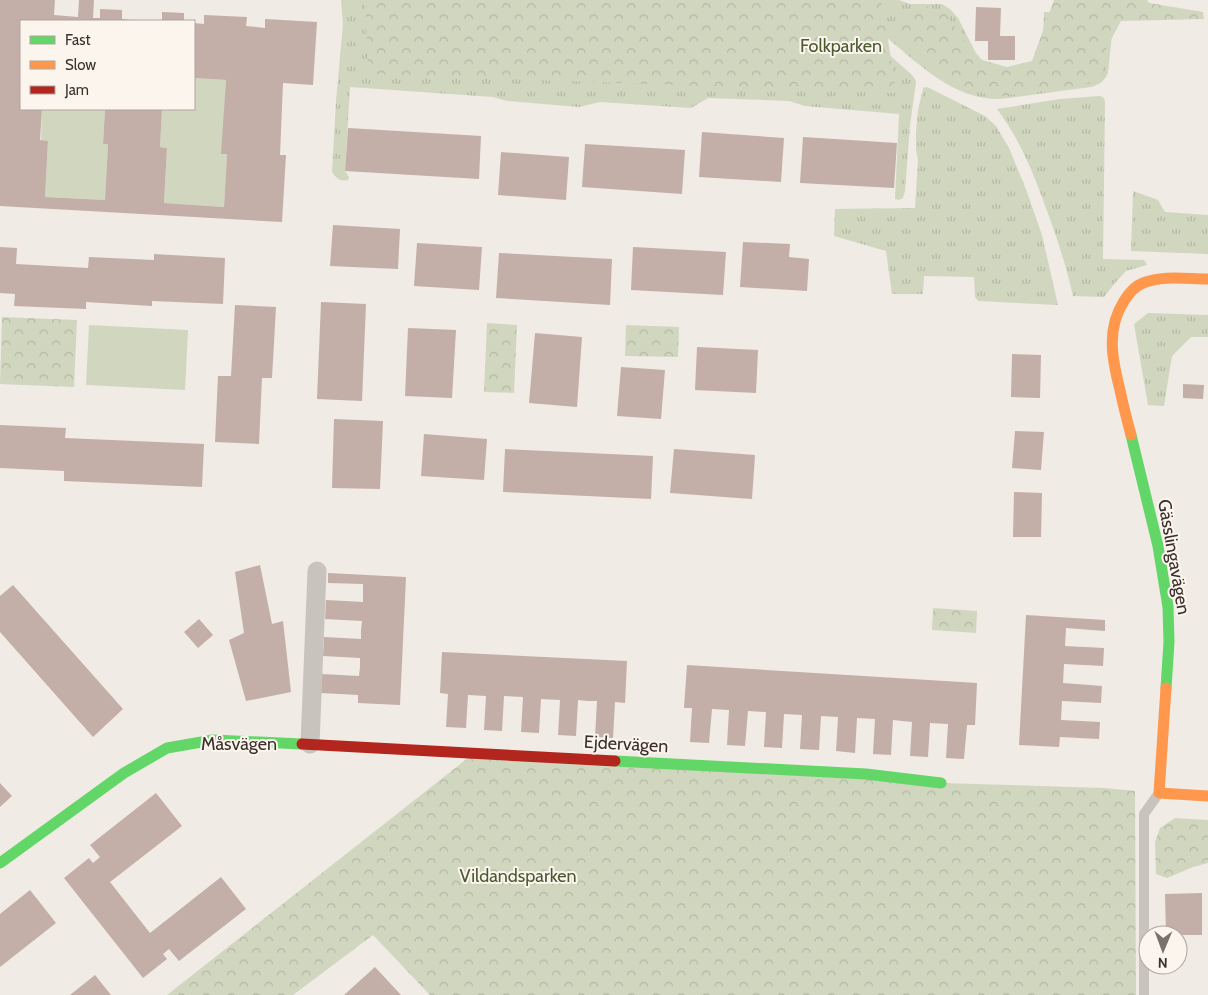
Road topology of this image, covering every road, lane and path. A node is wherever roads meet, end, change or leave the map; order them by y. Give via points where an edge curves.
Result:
1 (1208, 279) edge
2 (317, 571) dead end
3 (310, 744) junction
4 (941, 783) dead end
5 (1159, 793) junction
6 (1208, 796) edge
7 (0, 863) edge
8 (1144, 995) edge

1 - 5 street, Gässlingavägen via 1169,278 1141,283 1130,291 1116,313 1112,329 1113,362 1158,546 1168,607 1169,642
2 - 3 street
3 - 4 street, Ejdervägen via 866,774
3 - 7 street, Måsvägen via 213,740 167,748 124,772
5 - 6 street
5 - 8 lane via 1144,814

